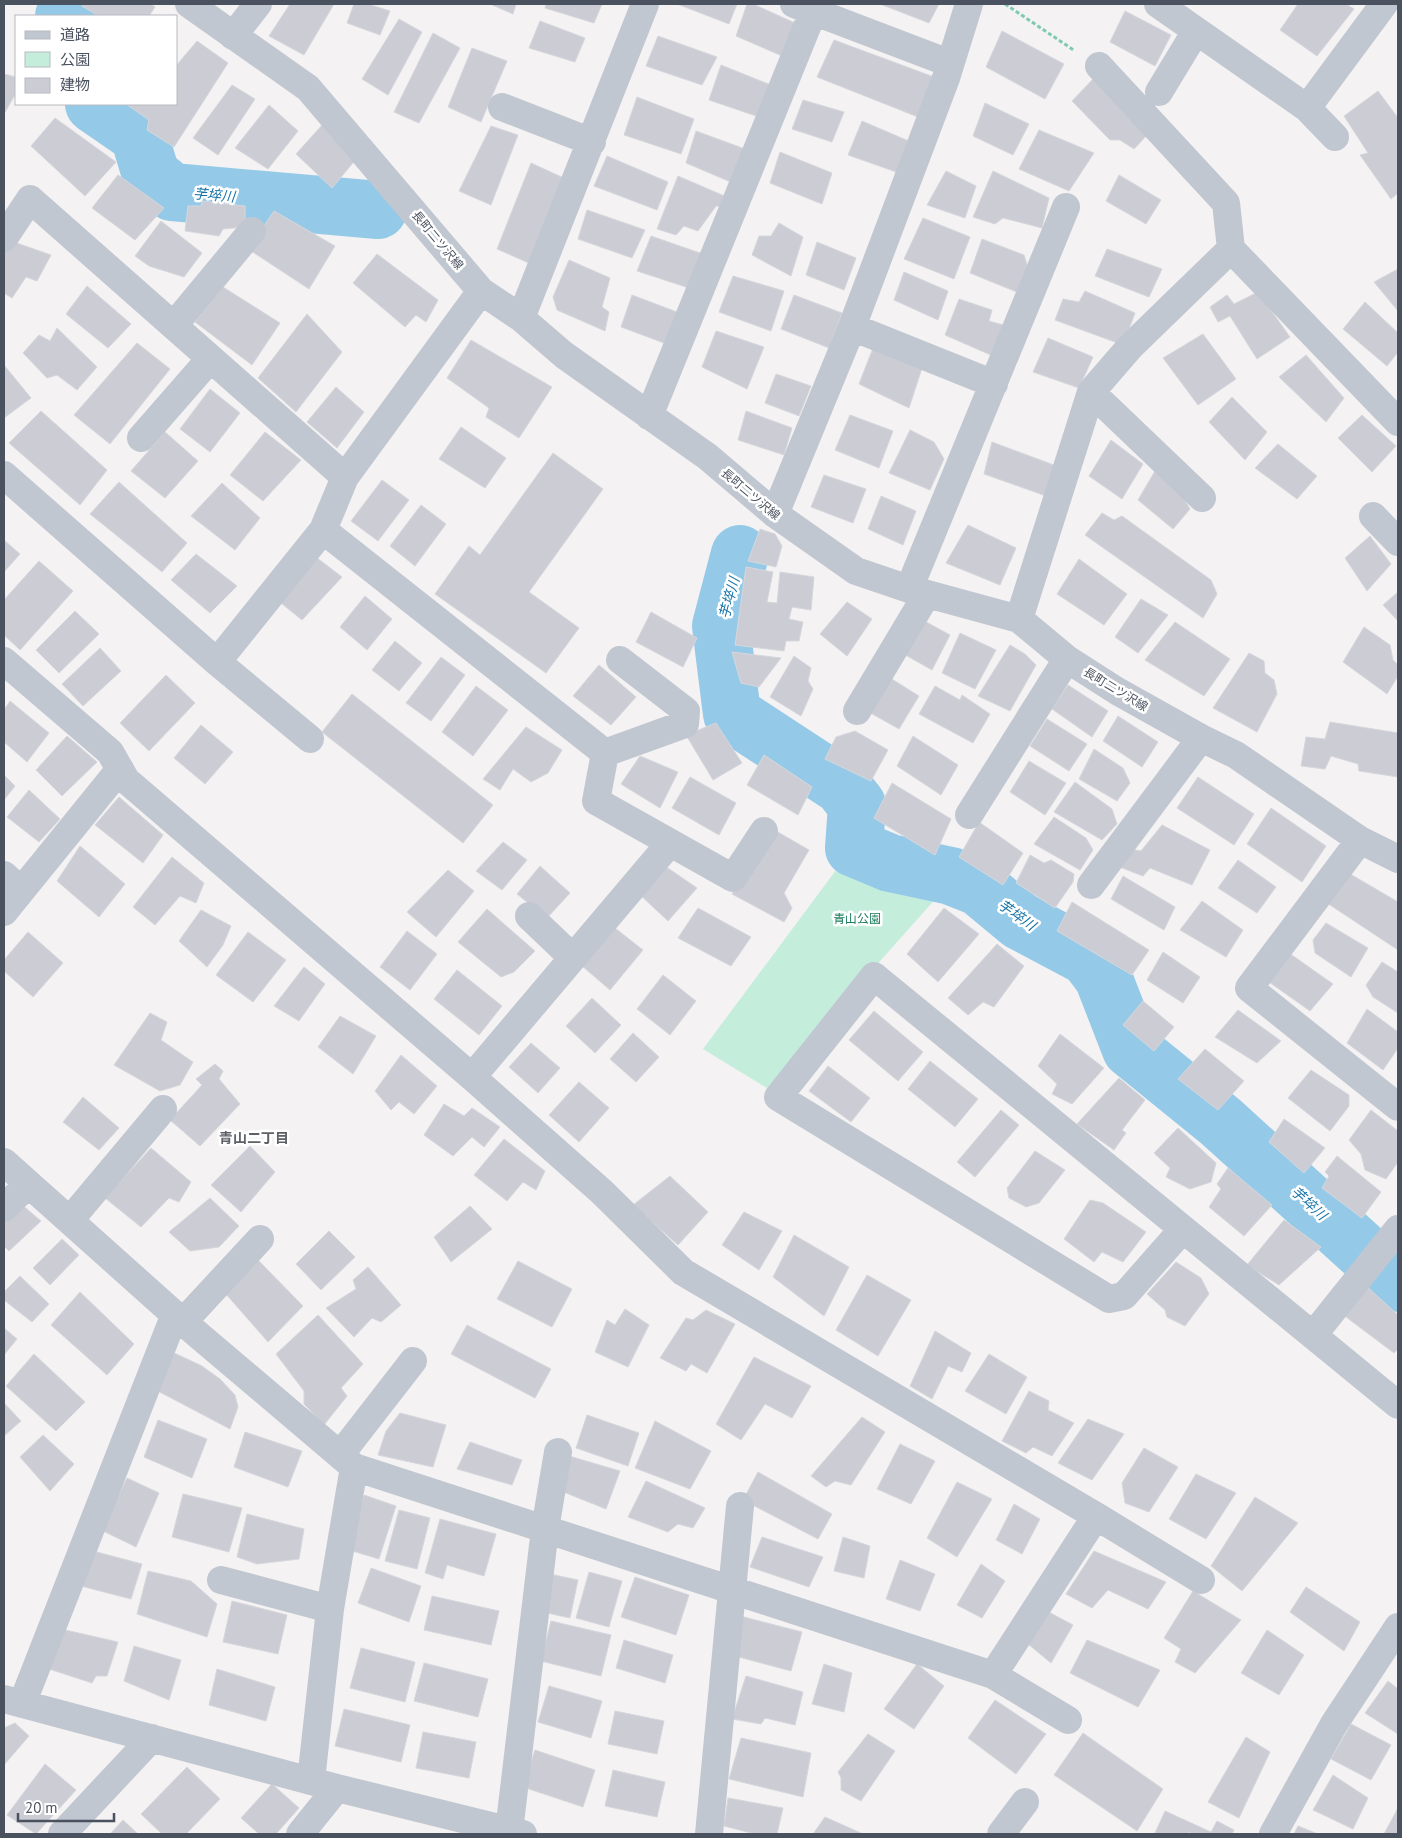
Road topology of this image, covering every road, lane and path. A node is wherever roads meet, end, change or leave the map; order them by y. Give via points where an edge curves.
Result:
1 (190, 4) edge
2 (258, 4) edge
3 (645, 4) edge
4 (969, 4) edge
5 (1005, 4) edge
6 (1158, 4) edge
7 (1384, 4) edge
8 (804, 8) edge
9 (1196, 31) junction
10 (233, 36) junction
11 (1055, 38) dead end
12 (949, 63) junction
13 (1099, 66) dead end
14 (1159, 92) dead end
15 (502, 107) dead end
16 (1307, 108) junction
17 (1335, 137) dead end
18 (592, 142) junction
19 (1066, 207) dead end
20 (252, 231) dead end
21 (4, 238) edge
22 (1231, 250) junction
23 (481, 291) junction
24 (521, 318) junction
25 (174, 325) junction
26 (852, 327) junction
27 (210, 359) junction
28 (994, 384) junction
29 (1091, 392) junction
30 (649, 416) junction
31 (1398, 422) edge
32 (141, 438) dead end
33 (4, 475) edge
34 (345, 477) junction
35 (1202, 498) dead end
36 (775, 514) junction
37 (1373, 516) dead end
38 (323, 530) junction
39 (1398, 542) edge
40 (918, 591) junction
41 (1019, 619) junction
42 (1067, 659) junction
43 (620, 660) dead end
44 (4, 661) edge
45 (217, 662) junction
46 (857, 711) dead end
47 (1200, 738) junction
48 (310, 739) dead end
49 (605, 753) junction
50 (120, 768) junction
51 (969, 814) dead end
52 (764, 831) dead end
53 (1360, 840) junction
54 (670, 844) junction
55 (1398, 859) edge
56 (12, 883) edge
57 (1091, 885) dead end
58 (4, 912) edge
59 (529, 916) dead end
60 (572, 957) junction
61 (472, 1077) junction
62 (1398, 1108) edge
63 (163, 1109) dead end
64 (4, 1162) edge
65 (28, 1184) junction
66 (4, 1208) edge
67 (70, 1220) junction
68 (1183, 1229) junction
69 (1390, 1239) edge
70 (260, 1240) dead end
71 (179, 1318) junction
72 (1314, 1334) junction
73 (412, 1361) dead end
74 (1398, 1405) edge
75 (558, 1452) dead end
76 (347, 1461) junction
77 (740, 1506) dead end
78 (1096, 1516) junction
79 (545, 1530) junction
80 (221, 1580) dead end
81 (1201, 1580) dead end
82 (730, 1589) junction
83 (330, 1609) junction
84 (1398, 1627) edge
85 (993, 1675) junction
86 (13, 1702) edge
87 (1068, 1720) dead end
88 (152, 1738) junction
89 (311, 1780) junction
90 (336, 1788) junction
91 (1024, 1802) dead end
92 (516, 1832) edge
93 (306, 1833) edge
94 (62, 1834) edge
95 (709, 1834) edge
96 (1000, 1834) edge
97 (1273, 1834) edge

1 - 10 street, 長町二ツ沢線
2 - 10 street
3 - 18 street
4 - 12 street
5 - 11 path
6 - 9 street
7 - 16 street
8 - 12 street
8 - 30 street
9 - 14 street
9 - 16 street
10 - 23 street, 長町二ツ沢線 via 308,88
12 - 26 street
13 - 22 street via 1226,204
15 - 18 street
16 - 17 street
18 - 24 street
19 - 28 street
20 - 25 street
21 - 25 street via 30,199
22 - 29 street via 1130,347
22 - 31 street
23 - 24 street, 長町二ツ沢線
23 - 34 street
24 - 30 street, 長町二ツ沢線 via 564,355
25 - 27 street
26 - 28 street
26 - 36 street
27 - 32 street
27 - 34 street
28 - 40 street
29 - 35 street
29 - 41 street
30 - 36 street, 長町二ツ沢線 via 708,457
33 - 45 street
34 - 38 street
36 - 40 street, 長町二ツ沢線 via 856,570
37 - 39 street
38 - 45 street
38 - 49 street
40 - 41 street, 長町二ツ沢線
40 - 46 street
41 - 42 street, 長町二ツ沢線
42 - 47 street, 長町二ツ沢線
42 - 51 street
43 - 49 street via 686,711 685,724
44 - 50 street via 110,752
45 - 48 street
47 - 53 street, 長町二ツ沢線 via 1236,755
47 - 57 street
49 - 54 street via 596,801
50 - 56 street
50 - 61 street via 126,780
52 - 54 street via 733,878
53 - 55 street, 長町二ツ沢線
53 - 62 street via 1250,988
54 - 60 street
56 - 58 street
59 - 60 street
60 - 61 street
61 - 78 street via 602,1192 684,1272
63 - 67 street
64 - 65 street
65 - 66 street
65 - 67 street
67 - 71 street
68 - 68 street via 874,976 778,1097 1109,1299 1124,1296
68 - 72 street
69 - 72 street
70 - 71 street
71 - 76 street
71 - 86 street
72 - 74 street
73 - 76 street
75 - 79 street
76 - 79 street
76 - 83 street
77 - 82 street
78 - 81 street
78 - 85 street
79 - 82 street
79 - 92 street
80 - 83 street
82 - 85 street
82 - 95 street
83 - 89 street
84 - 97 street via 1334,1724
85 - 87 street
86 - 88 street
88 - 89 street
88 - 94 street
89 - 90 street
90 - 92 street
90 - 93 street
91 - 96 street

